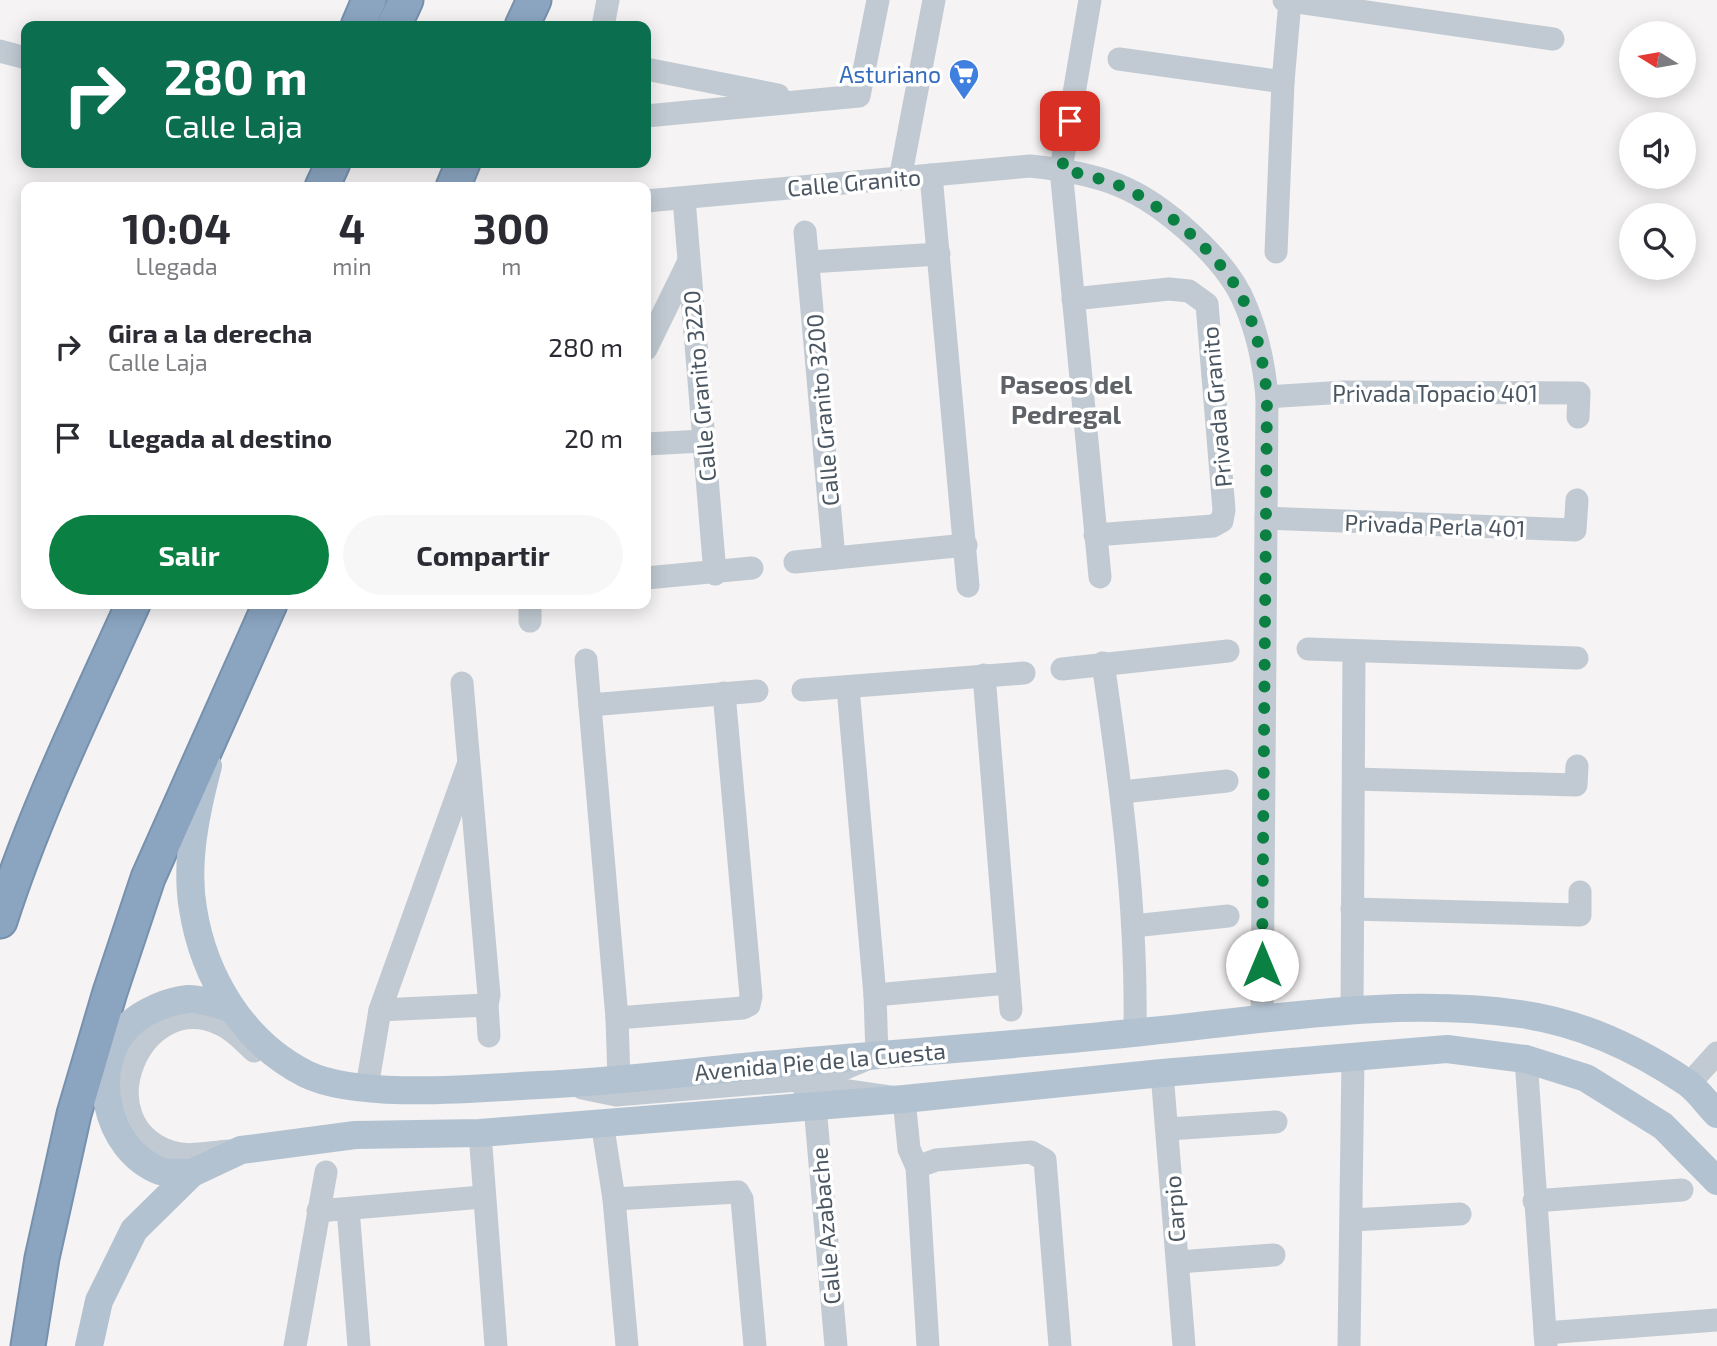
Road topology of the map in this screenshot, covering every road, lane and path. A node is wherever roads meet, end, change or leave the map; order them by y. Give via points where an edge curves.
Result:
1 (369, 0) edge
2 (406, 0) edge
3 (534, 0) edge
4 (608, 0) edge
5 (878, 0) edge
6 (934, 0) edge
7 (1090, 0) edge
8 (1287, 1) edge
9 (360, 21) edge
10 (396, 21) edge
11 (524, 21) edge
12 (604, 21) edge
13 (1553, 40) dead end
14 (0, 51) edge
15 (21, 57) edge
16 (1119, 59) dead end
17 (651, 70) edge
18 (1283, 82) junction
19 (802, 100) junction
20 (651, 116) edge
21 (1062, 169) junction
22 (931, 175) junction
23 (900, 179) junction
24 (684, 199) junction
25 (651, 201) edge
26 (805, 232) dead end
27 (1276, 252) dead end
28 (939, 254) junction
29 (809, 262) junction
30 (688, 263) junction
31 (1073, 299) junction
32 (651, 339) edge
33 (1267, 397) junction
34 (1578, 417) dead end
35 (703, 441) junction
36 (651, 444) edge
37 (1577, 500) dead end
38 (1266, 519) junction
39 (1095, 535) junction
40 (965, 545) junction
41 (834, 558) junction
42 (795, 562) dead end
43 (752, 568) dead end
44 (715, 574) junction
45 (1100, 577) dead end
46 (651, 578) edge
47 (968, 586) dead end
48 (131, 609) edge
49 (268, 609) edge
50 (1308, 649) dead end
51 (1354, 650) junction
52 (1228, 651) dead end
53 (1577, 657) dead end
54 (586, 660) dead end
55 (1103, 663) junction
56 (1062, 669) dead end
57 (1024, 673) dead end
58 (984, 675) junction
59 (462, 683) dead end
60 (848, 688) junction
61 (757, 691) dead end
62 (803, 691) dead end
63 (724, 693) junction
64 (590, 705) junction
65 (222, 709) junction
66 (471, 758) junction
67 (1577, 766) dead end
68 (1354, 779) junction
69 (1227, 781) dead end
70 (1122, 792) junction
71 (1580, 892) dead end
72 (1352, 909) junction
73 (1228, 916) dead end
74 (0, 921) edge
75 (1133, 926) junction
76 (1008, 983) junction
77 (875, 995) junction
78 (487, 1005) junction
79 (230, 1008) junction
80 (380, 1010) junction
81 (1011, 1010) dead end
82 (1352, 1012) junction
83 (617, 1018) junction
84 (1262, 1018) junction
85 (1135, 1032) junction
86 (489, 1036) dead end
87 (1717, 1053) edge
88 (877, 1055) junction
89 (1353, 1059) junction
90 (1526, 1059) junction
91 (1162, 1073) junction
92 (310, 1076) junction
93 (619, 1080) junction
94 (561, 1084) junction
95 (1689, 1084) junction
96 (367, 1087) junction
97 (904, 1099) junction
98 (815, 1105) junction
99 (1717, 1114) edge
100 (602, 1122) junction
101 (1276, 1122) dead end
102 (572, 1125) junction
103 (1168, 1129) junction
104 (480, 1133) junction
105 (241, 1150) junction
106 (917, 1167) junction
107 (326, 1172) dead end
108 (192, 1173) junction
109 (1717, 1181) edge
110 (1682, 1190) dead end
111 (482, 1197) junction
112 (614, 1199) junction
113 (1534, 1202) junction
114 (348, 1209) junction
115 (318, 1211) junction
116 (1460, 1214) dead end
117 (1352, 1220) junction
118 (1275, 1255) dead end
119 (1178, 1262) junction
120 (1717, 1320) edge
121 (1546, 1340) edge
122 (28, 1346) edge
123 (89, 1346) edge
124 (295, 1346) edge
125 (359, 1346) edge
126 (496, 1346) edge
127 (627, 1346) edge
128 (755, 1346) edge
129 (836, 1346) edge
130 (928, 1346) edge
131 (1060, 1346) edge
132 (1184, 1346) edge
133 (1349, 1346) edge

1 - 9 highway
2 - 10 highway
3 - 11 highway
4 - 12 street
5 - 19 street via 859,96
6 - 23 street
7 - 21 street
8 - 13 street
8 - 18 street
14 - 15 street
16 - 18 street
17 - 19 street
18 - 27 street
19 - 20 street
21 - 22 street, Calle Granito via 1030,166
21 - 31 street
21 - 33 street, Calle Granito via 1119,185 1167,213 1213,256 1244,301 1263,355
22 - 23 street, Calle Granito
22 - 28 street
23 - 24 street, Calle Granito
24 - 25 street, Calle Granito
24 - 30 street, Calle Granito 3220
26 - 29 street, Calle Granito 3200
28 - 29 street
28 - 40 street
29 - 41 street, Calle Granito 3200
30 - 32 street
30 - 35 street, Calle Granito 3220
31 - 39 street
31 - 39 street, Privada Granito via 1169,289 1198,295 1207,304 1218,406 1222,521 1213,526
33 - 34 street, Privada Topacio 401 via 1345,392 1579,393
33 - 38 street, Calle Granito
35 - 36 street
35 - 44 street, Calle Granito 3220
37 - 38 street, Privada Perla 401 via 1575,530
38 - 84 street, Calle Granito
39 - 45 street
40 - 41 street
40 - 47 street
41 - 42 street
43 - 44 street
44 - 46 street
48 - 74 highway via 77,727
49 - 65 highway
50 - 51 street
51 - 53 street
51 - 68 street
52 - 55 street
54 - 64 street
55 - 56 street
55 - 70 street
57 - 58 street
58 - 60 street
58 - 76 street
59 - 66 street
60 - 62 street
60 - 77 street
61 - 63 street
63 - 64 street
63 - 83 street via 749,1005
64 - 83 street
65 - 79 main road, Avenida Pie de la Cuesta via 202,790 191,868 193,909 214,977
65 - 122 highway via 148,878 110,992 74,1114
66 - 78 street
66 - 80 street
67 - 68 street via 1576,785
68 - 72 street
69 - 70 street
70 - 75 street
71 - 72 street via 1580,915
72 - 82 street
73 - 75 street
75 - 85 street
76 - 77 street
76 - 81 street
77 - 88 street
78 - 80 street
78 - 86 street
79 - 92 main road, Avenida Pie de la Cuesta via 275,1054
79 - 108 main road via 190,999 156,1007 129,1025 114,1048 107,1080 108,1111 118,1137 135,1156 161,1171
80 - 96 street
82 - 84 main road, Avenida Pie de la Cuesta
82 - 95 main road, Avenida Pie de la Cuesta via 1440,1008 1523,1014 1604,1036
83 - 93 street
84 - 85 main road, Avenida Pie de la Cuesta
85 - 88 main road, Avenida Pie de la Cuesta
87 - 95 street
88 - 93 main road, Avenida Pie de la Cuesta
88 - 94 street via 821,1078 616,1095
89 - 90 main road, Avenida Pie de la Cuesta via 1447,1049
89 - 91 main road, Avenida Pie de la Cuesta
89 - 117 street
90 - 109 main road, Avenida Pie de la Cuesta via 1586,1078 1663,1126
90 - 113 street
91 - 97 main road, Avenida Pie de la Cuesta
91 - 103 street, Carpio
92 - 96 main road, Avenida Pie de la Cuesta
92 - 105 street via 270,1064 233,1032 202,1019 182,1020 146,1040 134,1058 128,1080 127,1101 141,1131 171,1152 192,1156
93 - 94 main road, Avenida Pie de la Cuesta
94 - 96 main road, Avenida Pie de la Cuesta via 419,1090
95 - 99 main road, Avenida Pie de la Cuesta
97 - 98 main road, Avenida Pie de la Cuesta
97 - 102 street via 820,1087 769,1090 617,1107
97 - 106 street via 909,1149
98 - 100 main road, Avenida Pie de la Cuesta
98 - 129 street, Calle Azabache
100 - 102 main road, Avenida Pie de la Cuesta
100 - 112 street
101 - 103 street
102 - 104 main road, Avenida Pie de la Cuesta
103 - 119 street, Carpio
104 - 105 main road, Avenida Pie de la Cuesta via 355,1135
104 - 111 street
105 - 108 main road, Avenida Pie de la Cuesta
106 - 130 street
106 - 131 street via 936,1160 1031,1152 1037,1144 1045,1160
107 - 115 street
108 - 123 main road, Avenida Pie de la Cuesta via 134,1230 99,1301
110 - 113 street
111 - 114 street
111 - 126 street
112 - 127 street
112 - 128 street via 738,1192
113 - 121 street
114 - 115 street
114 - 125 street
115 - 124 street
116 - 117 street
117 - 133 street
118 - 119 street
119 - 132 street, Carpio
120 - 121 street

